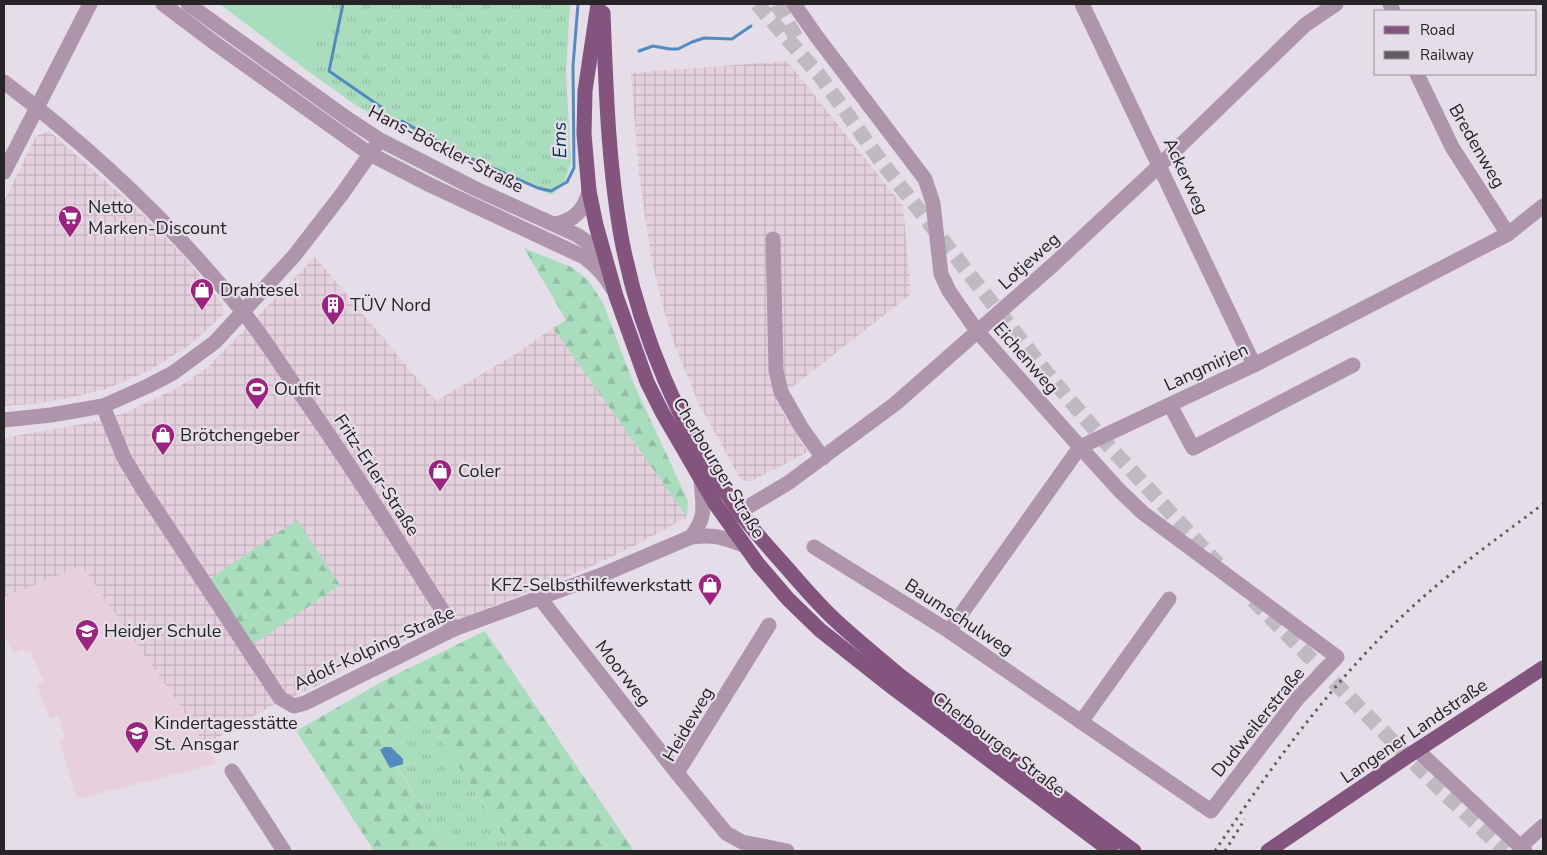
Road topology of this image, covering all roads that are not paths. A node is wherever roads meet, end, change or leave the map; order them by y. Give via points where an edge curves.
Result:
1 (90, 4) edge
2 (163, 4) edge
3 (188, 4) edge
4 (598, 4) edge
5 (603, 4) edge
6 (794, 4) edge
7 (1082, 4) edge
8 (1336, 4) edge
9 (1417, 75) edge
10 (4, 82) edge
11 (37, 107) junction
12 (380, 140) junction
13 (370, 154) junction
14 (1160, 165) junction
15 (4, 172) edge
16 (589, 191) junction
17 (1543, 206) edge
18 (555, 224) junction
19 (1508, 234) junction
20 (622, 238) junction
21 (773, 239) dead end
22 (603, 253) junction
23 (584, 256) junction
24 (633, 288) junction
25 (616, 296) junction
26 (244, 312) junction
27 (978, 331) junction
28 (1353, 365) dead end
29 (1254, 366) junction
30 (1170, 405) junction
31 (103, 406) junction
32 (4, 420) edge
33 (1080, 447) junction
34 (824, 458) junction
35 (702, 482) junction
36 (739, 512) junction
37 (725, 520) junction
38 (691, 537) junction
39 (743, 545) junction
40 (814, 547) dead end
41 (539, 597) junction
42 (1169, 599) dead end
43 (769, 625) dead end
44 (454, 629) junction
45 (949, 631) junction
46 (1337, 657) joint
47 (1543, 668) edge
48 (1081, 722) junction
49 (1417, 750) junction
50 (232, 771) dead end
51 (677, 773) junction
52 (1211, 811) joint
53 (1307, 826) junction
54 (1543, 826) edge
55 (1102, 847) edge
56 (1522, 849) edge
57 (284, 851) edge
58 (787, 851) edge
59 (1111, 851) edge
60 (1134, 851) edge
61 (1268, 851) edge
62 (1286, 851) edge

1 - 11 street
2 - 13 street, Hans-Böckler-Straße
3 - 12 street, Hans-Böckler-Straße
4 - 16 main road, Cherbourger Straße via 585,91 584,134
5 - 20 main road, Cherbourger Straße via 609,137
6 - 27 street, Eichenweg via 925,179 933,203 944,283
7 - 14 street, Ackerweg
8 - 14 street, Lotjeweg via 1305,24
9 - 19 street, Bredenweg via 1452,147
10 - 11 street, Fritz-Erler-Straße
11 - 15 street
11 - 26 street, Fritz-Erler-Straße via 142,202 189,249
12 - 13 street
12 - 18 street, Hans-Böckler-Straße
13 - 23 street, Hans-Böckler-Straße
13 - 26 street via 294,256
14 - 27 street, Lotjeweg
14 - 29 street, Ackerweg
16 - 18 street via 583,208 576,215
16 - 22 main road, Cherbourger Straße
17 - 19 street, Langmirjen
18 - 22 street, Hans-Böckler-Straße
19 - 29 street, Langmirjen
20 - 22 main road via 611,250
20 - 24 main road, Cherbourger Straße
21 - 34 street via 776,370 781,392
22 - 23 street
22 - 24 main road via 626,274
22 - 25 main road, Cherbourger Straße
23 - 25 street, Hans-Böckler-Straße via 607,278
24 - 36 main road, Cherbourger Straße via 666,382 699,448
25 - 35 main road, Cherbourger Straße via 647,382
26 - 31 street via 215,342 173,373
26 - 44 street, Fritz-Erler-Straße via 337,446
27 - 33 street, Eichenweg
27 - 34 street, Lotjeweg via 895,404
28 - 30 street via 1193,448
29 - 30 street, Langmirjen
30 - 33 street, Langmirjen
31 - 32 street
31 - 44 street, Adolf-Kolping-Straße via 124,458 144,491 280,698 294,706 305,703
33 - 45 street, Langmirjen
33 - 46 street, Eichenweg via 1143,513
34 - 36 street, Lotjeweg
35 - 37 main road, Cherbourger Straße
35 - 38 street via 704,513 700,526
36 - 37 street, Lotjeweg
36 - 60 main road, Cherbourger Straße via 833,618 866,647
37 - 39 main road, Cherbourger Straße
38 - 39 street, Adolf-Kolping-Straße via 720,536
38 - 41 street, Adolf-Kolping-Straße
39 - 55 main road, Cherbourger Straße via 788,599 827,636
40 - 45 street, Baumschulweg
41 - 44 street, Adolf-Kolping-Straße
41 - 51 street, Moorweg
42 - 48 street
43 - 51 street, Heideweg
45 - 48 street, Baumschulweg
46 - 52 street, Dudweilerstraße via 1298,698
47 - 49 main road, Langener Landstraße
48 - 52 street, Baumschulweg
49 - 53 main road, Langener Landstraße
49 - 56 street
50 - 57 street
51 - 58 street, Heideweg via 726,833 742,842
53 - 61 main road, Langener Landstraße
53 - 62 main road, Langener Landstraße
54 - 56 street
55 - 59 main road, Cherbourger Straße

